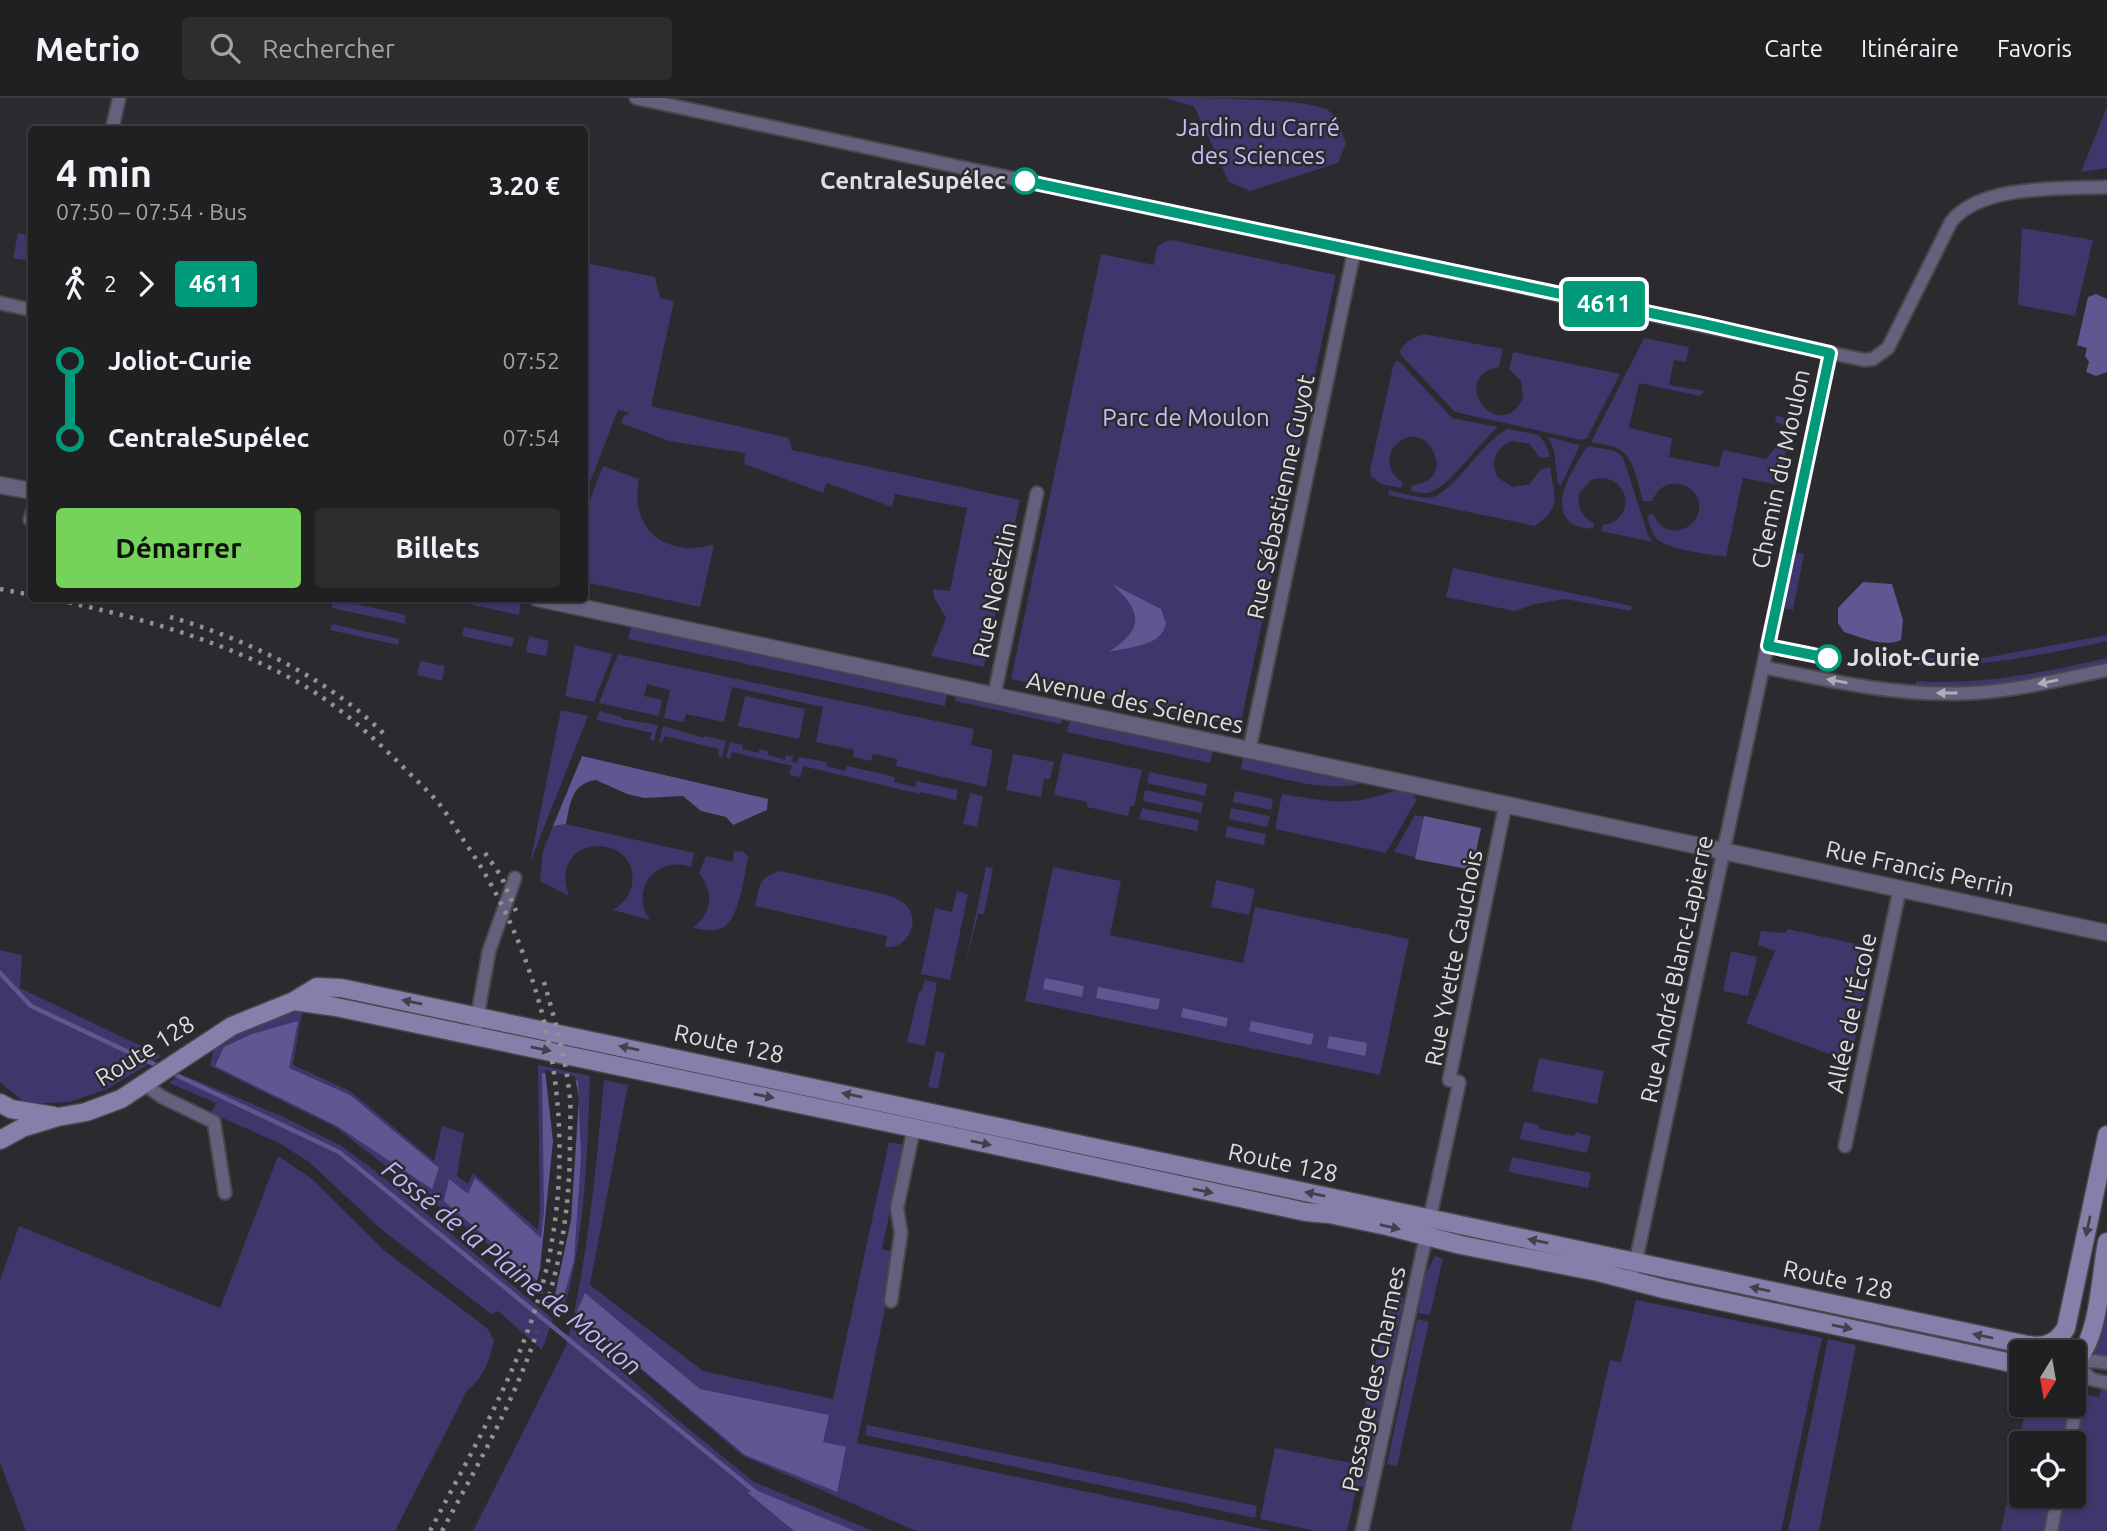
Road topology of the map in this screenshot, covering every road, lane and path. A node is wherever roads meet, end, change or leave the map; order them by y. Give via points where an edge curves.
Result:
1 (119, 98) edge
2 (636, 98) edge
3 (113, 126) edge
4 (2107, 187) edge
5 (1354, 252) junction
6 (0, 303) edge
7 (28, 309) edge
8 (1830, 353) junction
9 (0, 485) edge
10 (28, 490) edge
11 (1037, 493) dead end
12 (556, 602) edge
13 (1763, 667) junction
14 (2107, 670) edge
15 (994, 696) junction
16 (1249, 751) junction
17 (1505, 806) junction
18 (1724, 850) junction
19 (515, 878) dead end
20 (1900, 888) junction
21 (2107, 933) edge
22 (294, 1000) junction
23 (479, 1016) junction
24 (474, 1036) junction
25 (144, 1084) junction
26 (0, 1103) edge
27 (58, 1117) junction
28 (915, 1128) junction
29 (2107, 1135) edge
30 (0, 1140) edge
31 (1845, 1146) dead end
32 (225, 1193) dead end
33 (1428, 1227) junction
34 (2107, 1242) edge
35 (1636, 1262) junction
36 (1631, 1281) junction
37 (891, 1301) dead end
38 (2086, 1346) edge
39 (2009, 1362) edge
40 (2086, 1362) edge
41 (2107, 1363) edge
42 (2086, 1374) edge
43 (2107, 1383) edge
44 (2056, 1508) edge
45 (1363, 1531) edge
46 (2051, 1531) edge

1 - 3 street
2 - 5 street
4 - 8 street, Chemin du Moulon via 2018,193 1973,202 1951,222 1888,348 1864,360
5 - 8 street
5 - 16 street, Rue Sébastienne Guyot
6 - 7 street
8 - 13 street, Chemin du Moulon
9 - 10 street
11 - 15 street, Rue Noëtzlin
12 - 15 street, Avenue des Sciences
14 -> 13 street via 1969,694 1905,691
13 - 18 street, Rue André Blanc-Lapierre
15 - 16 street, Avenue des Sciences
16 - 17 street, Avenue des Sciences
17 - 18 street, Avenue des Sciences
17 - 33 street, Rue Yvette Cauchois via 1449,1080 1459,1082
18 - 20 street, Rue Francis Perrin
18 - 35 street, Rue André Blanc-Lapierre
19 - 23 street via 489,951
20 - 21 street, Rue Francis Perrin
20 - 31 street, Allée de l'École
23 -> 22 main road, Route 128 via 341,988 317,987
22 - 24 main road, Route 128
22 - 25 main road, Route 128 via 232,1026
23 - 24 street
33 -> 23 main road, Route 128
24 -> 28 main road, Route 128
25 - 27 main road, Route 128 via 104,1106
25 - 32 street via 214,1122
26 - 27 main road
27 - 30 main road, Route 128
28 -> 33 main road, Route 128 via 1280,1207
28 - 37 street via 897,1208 901,1233
29 -> 35 main road, Route 128 via 2066,1328 2054,1343 2044,1346
35 -> 33 main road, Route 128
33 - 36 main road, Route 128 via 1461,1245
33 - 45 street, Passage des Charmes
34 - 38 main road
35 - 36 street, Rue André Blanc-Lapierre
36 -> 39 main road, Route 128
40 - 41 street
42 - 43 street
44 - 46 street

